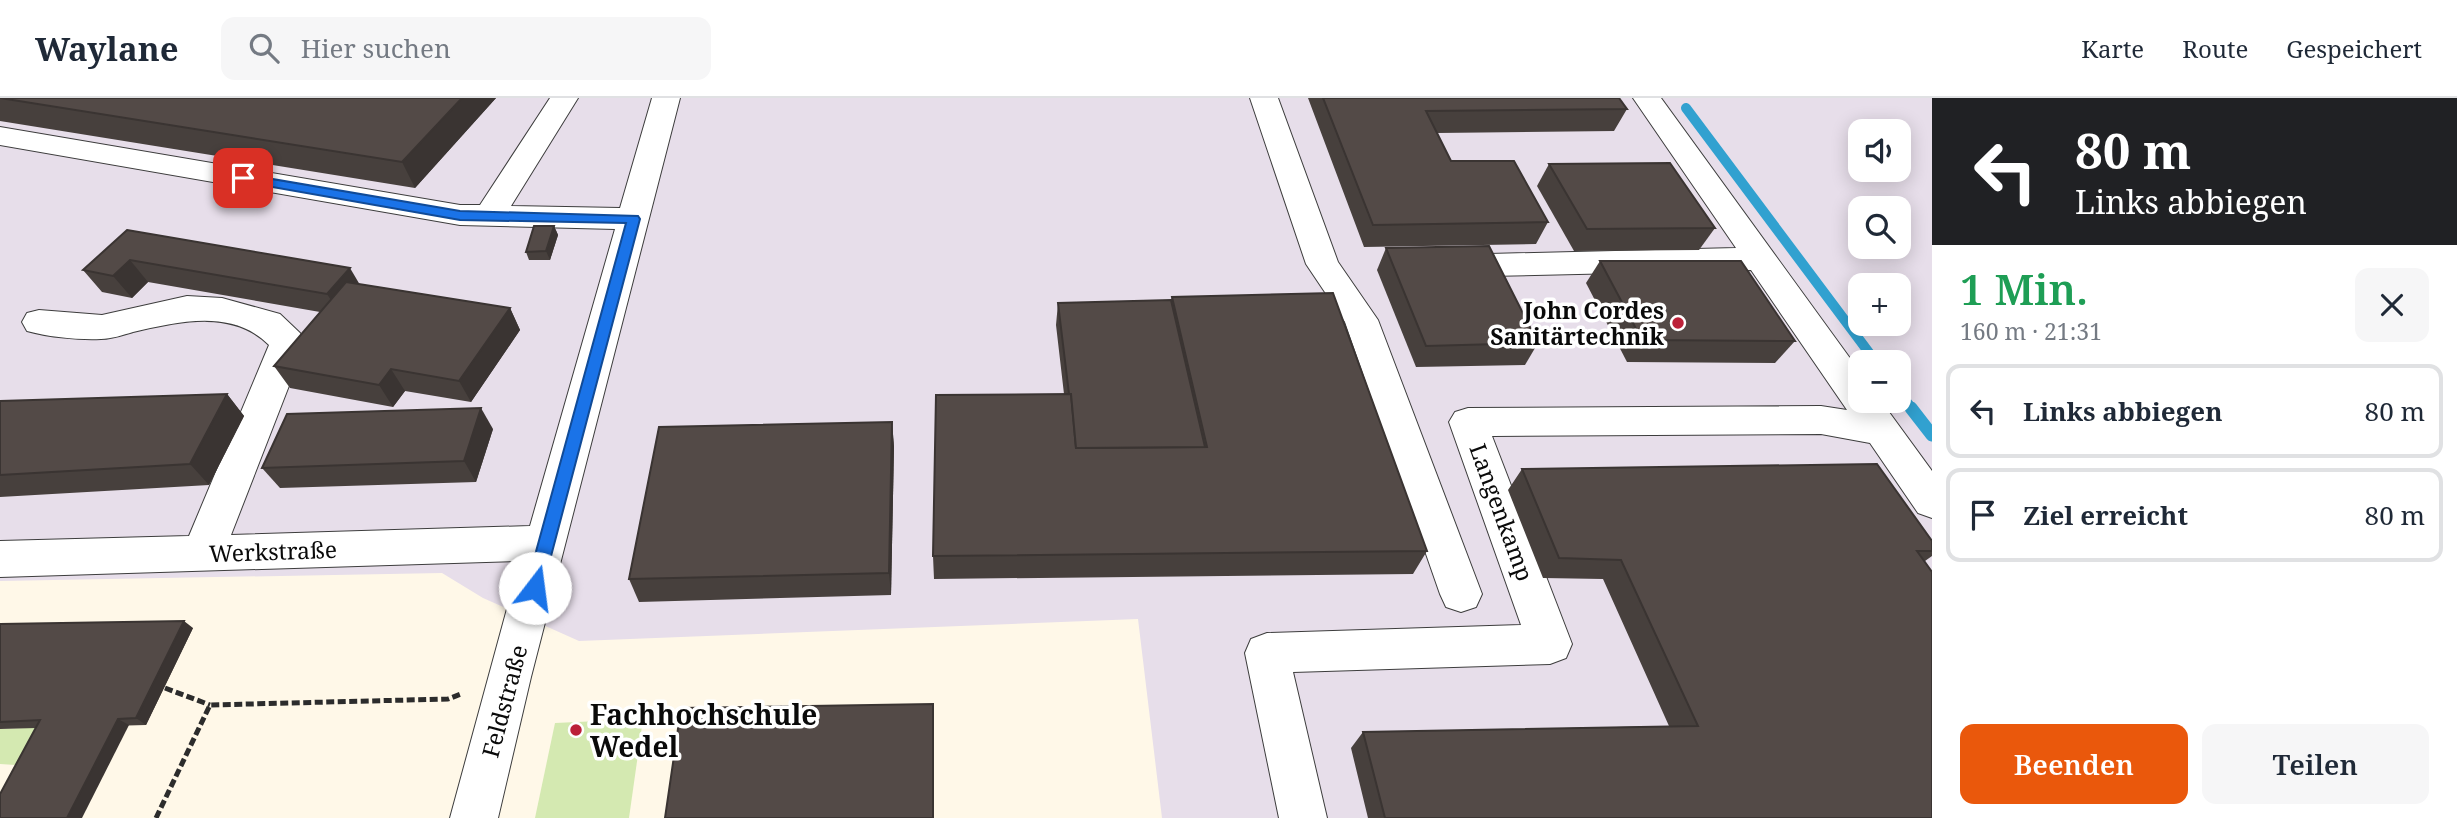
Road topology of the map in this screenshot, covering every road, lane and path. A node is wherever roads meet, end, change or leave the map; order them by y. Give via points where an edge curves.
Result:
1 (564, 98) edge
2 (666, 98) edge
3 (1264, 98) edge
4 (1647, 98) edge
5 (0, 136) edge
6 (489, 216) junction
7 (633, 219) junction
8 (1759, 259) junction
9 (1489, 265) edge
10 (39, 322) dead end
11 (1879, 430) junction
12 (1932, 502) edge
13 (547, 543) junction
14 (203, 553) junction
15 (0, 559) edge
16 (1461, 594) dead end
17 (509, 677) junction
18 (165, 688) dead end
19 (210, 705) junction
20 (156, 818) edge
21 (474, 818) edge
22 (1303, 818) edge

1 - 6 street
2 - 7 street, Feldstraße
3 - 16 street via 1322,264 1361,320
4 - 8 street
5 - 6 street via 460,215
6 - 7 street
7 - 13 street, Feldstraße
8 - 9 street
8 - 11 street
10 - 14 street via 102,327 187,308 222,310 268,323 288,342
11 - 12 street
11 - 22 street, Langenkamp via 1821,420 1468,422 1550,644 1267,653
13 - 14 street, Werkstraße
13 - 17 street, Feldstraße
14 - 15 street, Werkstraße
17 - 19 path via 448,699
17 - 21 street, Feldstraße
18 - 19 path
19 - 20 path

